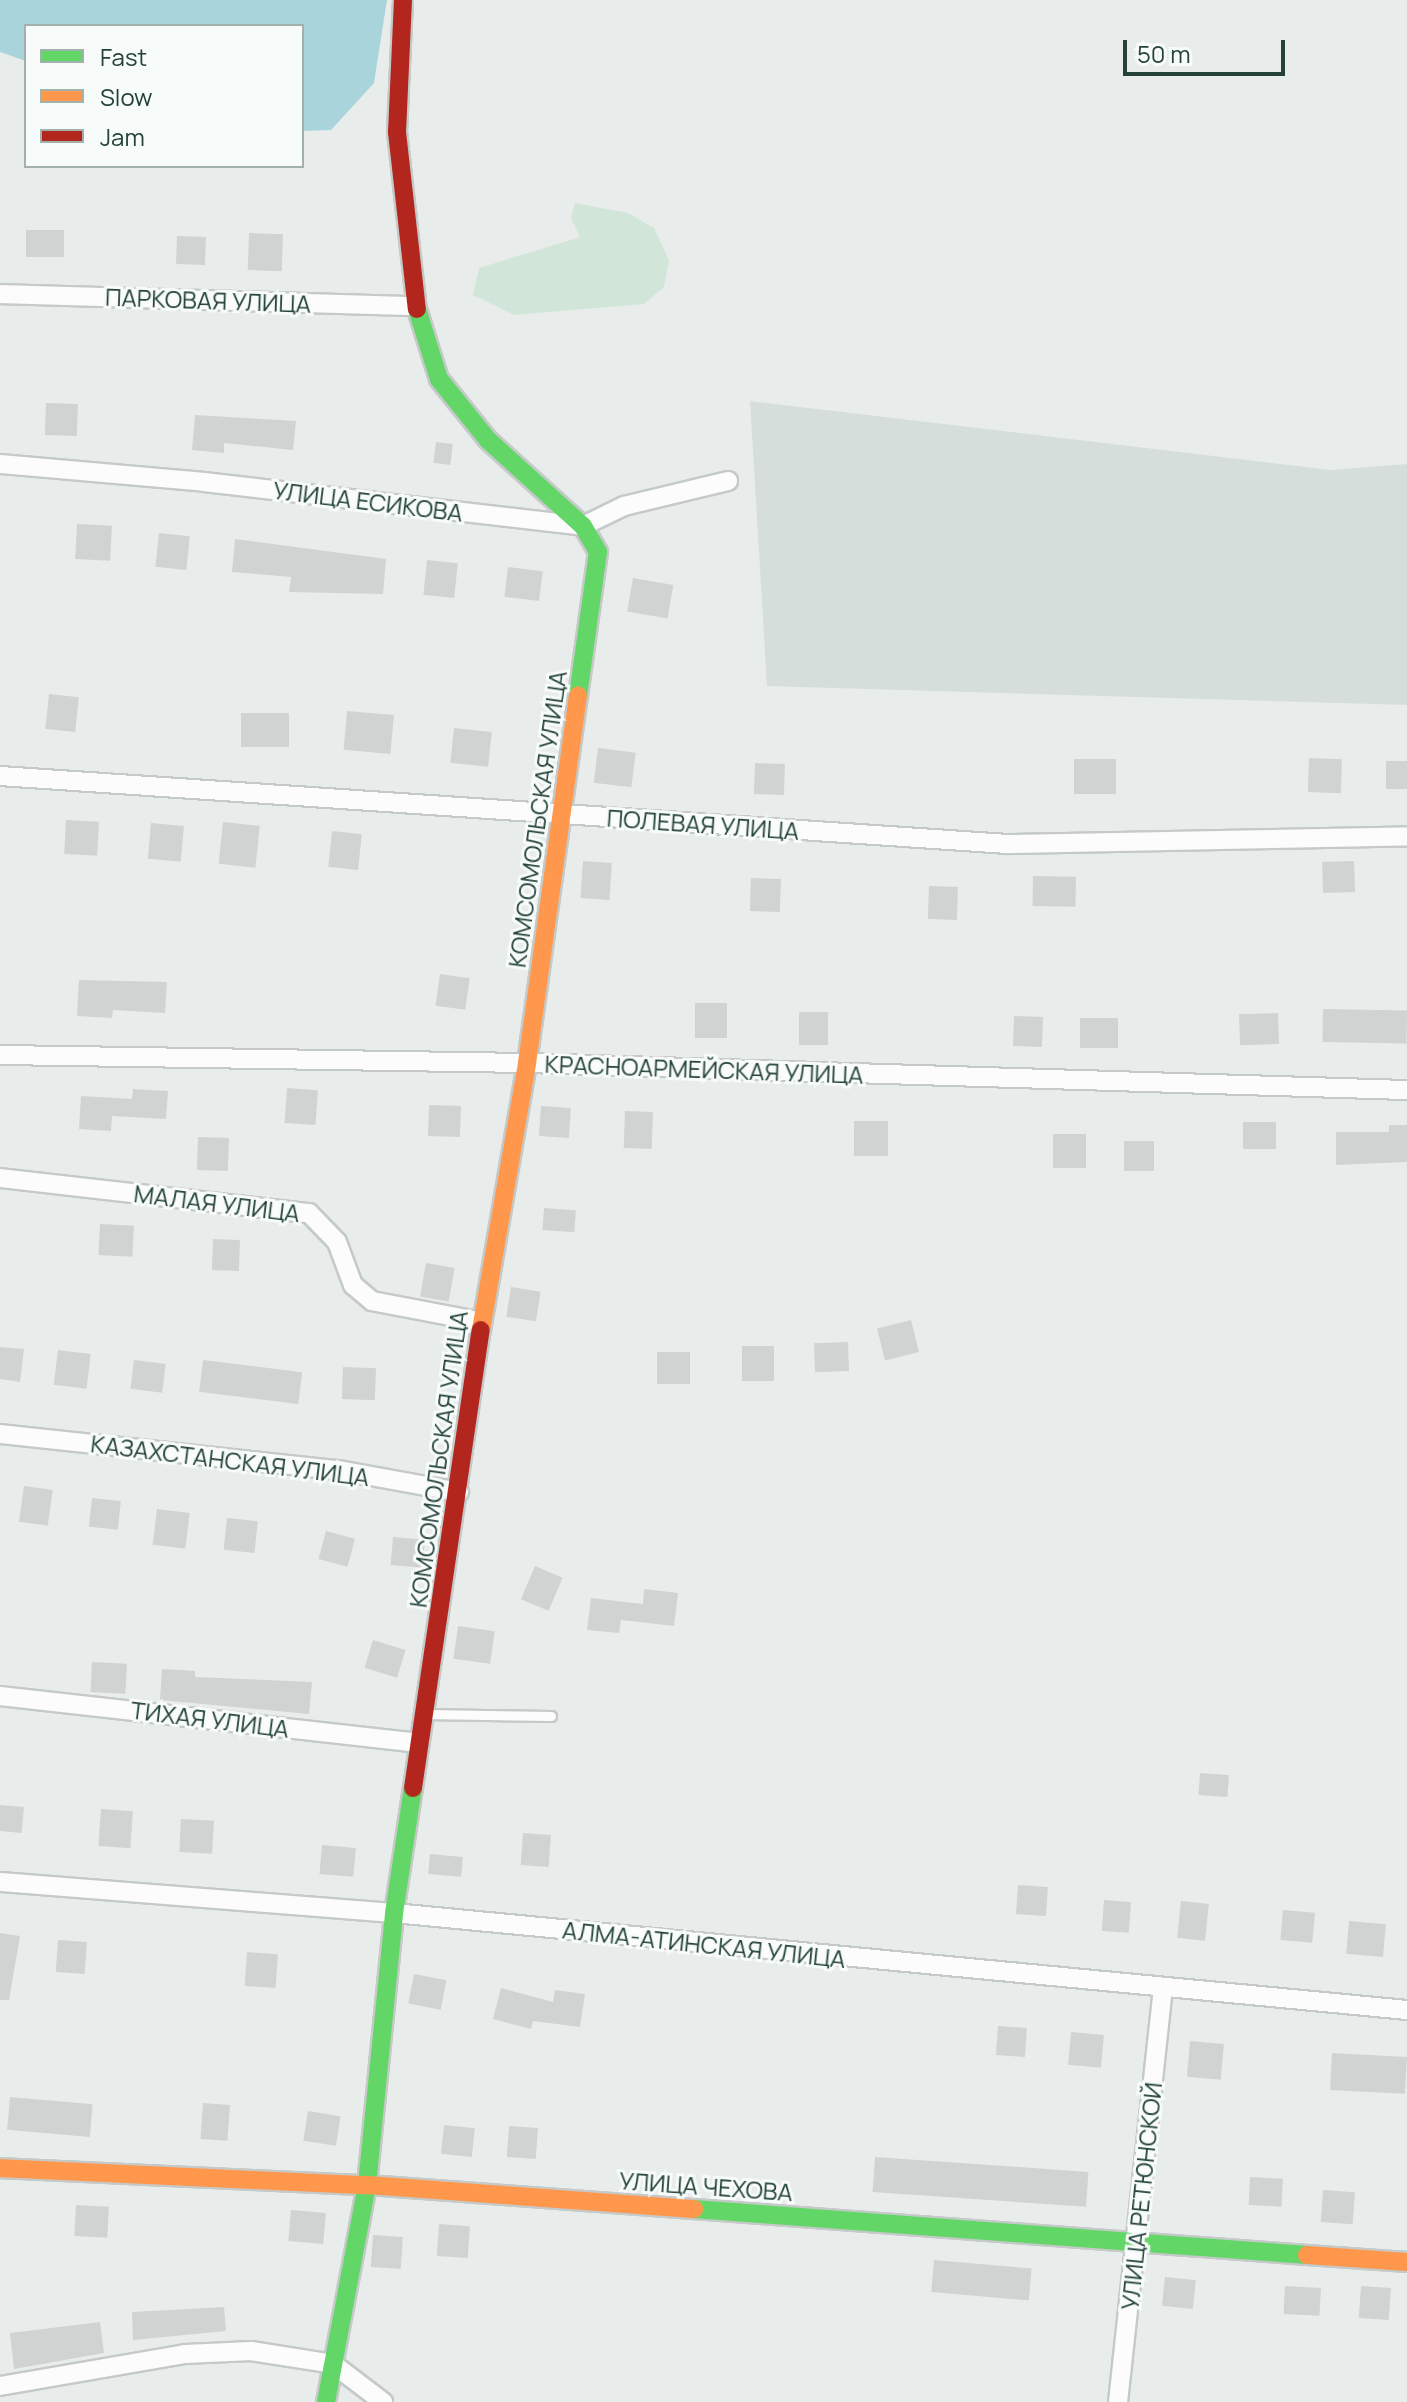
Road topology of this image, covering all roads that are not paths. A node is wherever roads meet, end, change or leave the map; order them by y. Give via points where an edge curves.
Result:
1 (403, 0) edge
2 (0, 294) edge
3 (416, 306) junction
4 (0, 464) edge
5 (728, 481) dead end
6 (583, 526) junction
7 (0, 776) edge
8 (562, 814) junction
9 (1407, 836) edge
10 (0, 1055) edge
11 (527, 1063) junction
12 (1407, 1090) edge
13 (0, 1178) edge
14 (482, 1322) junction
15 (0, 1434) edge
16 (459, 1492) junction
17 (0, 1696) edge
18 (424, 1714) junction
19 (551, 1716) dead end
20 (419, 1743) junction
21 (0, 1882) edge
22 (394, 1913) junction
23 (1163, 1990) junction
24 (1407, 2010) edge
25 (0, 2168) edge
26 (367, 2185) junction
27 (1137, 2243) junction
28 (1407, 2262) edge
29 (333, 2364) junction
30 (0, 2386) edge
31 (326, 2402) edge
32 (383, 2402) edge
33 (1118, 2402) edge

1 - 3 street via 397,132
2 - 3 street, ПАРКОВАЯ УЛИЦА
3 - 6 street via 439,379 488,440
4 - 6 street, УЛИЦА ЕСИКОВА
5 - 6 street via 624,506
6 - 8 street, КОМСОМОЛЬСКАЯ УЛИЦА via 598,552
7 - 8 street, ПОЛЕВАЯ УЛИЦА
8 - 9 street, ПОЛЕВАЯ УЛИЦА via 1008,844
8 - 11 street, КОМСОМОЛЬСКАЯ УЛИЦА
10 - 11 street, КРАСНОАРМЕЙСКАЯ УЛИЦА
11 - 12 street, КРАСНОАРМЕЙСКАЯ УЛИЦА
11 - 14 street, КОМСОМОЛЬСКАЯ УЛИЦА
13 - 14 street, МАЛАЯ УЛИЦА via 309,1213 337,1242 353,1285 372,1301
14 - 16 street, КОМСОМОЛЬСКАЯ УЛИЦА
15 - 16 street, КАЗАХСТАНСКАЯ УЛИЦА via 338,1470
16 - 18 street, КОМСОМОЛЬСКАЯ УЛИЦА
17 - 20 street, ТИХАЯ УЛИЦА
18 - 19 lane
18 - 20 street, КОМСОМОЛЬСКАЯ УЛИЦА
20 - 22 street, КОМСОМОЛЬСКАЯ УЛИЦА
21 - 22 street, АЛМА-АТИНСКАЯ УЛИЦА
22 - 23 street, АЛМА-АТИНСКАЯ УЛИЦА
22 - 26 street, КОМСОМОЛЬСКАЯ УЛИЦА
23 - 24 street, АЛМА-АТИНСКАЯ УЛИЦА
23 - 27 street, УЛИЦА РЕТЮНСКОЙ
25 - 26 street, УЛИЦА ЧЕХОВА
26 - 27 street, УЛИЦА ЧЕХОВА
26 - 29 street, КОМСОМОЛЬСКАЯ УЛИЦА
27 - 28 street, УЛИЦА ЧЕХОВА
27 - 33 street, УЛИЦА РЕТЮНСКОЙ
29 - 30 street via 251,2351 185,2354
29 - 31 street, КОМСОМОЛЬСКАЯ УЛИЦА
29 - 32 street

